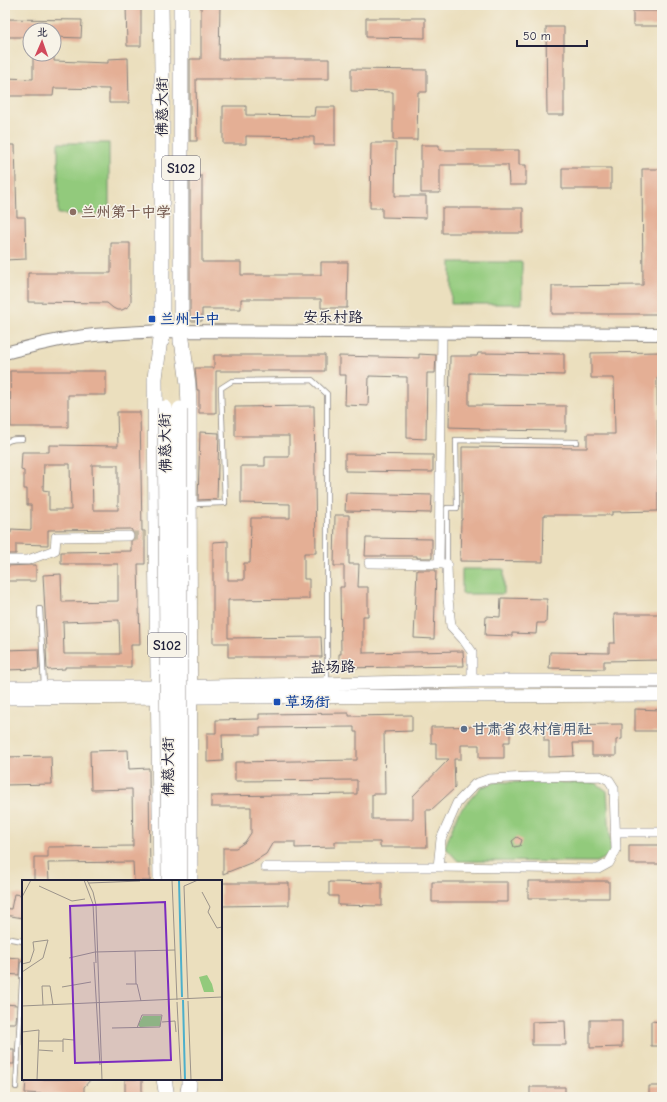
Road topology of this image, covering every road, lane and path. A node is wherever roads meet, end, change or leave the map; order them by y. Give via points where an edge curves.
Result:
1 (161, 5) edge
2 (180, 5) edge
3 (161, 331) junction
4 (181, 332) junction
5 (442, 333) junction
6 (662, 334) edge
7 (5, 353) edge
8 (172, 408) junction
9 (22, 439) dead end
10 (577, 442) dead end
11 (5, 443) edge
12 (189, 504) junction
13 (129, 536) tunnel mouth
14 (5, 560) edge
15 (369, 563) dead end
16 (443, 564) junction
17 (40, 609) dead end
18 (472, 681) junction
19 (662, 681) edge
20 (327, 683) junction
21 (5, 687) edge
22 (44, 688) junction
23 (189, 691) junction
24 (158, 692) junction
25 (662, 696) edge
26 (5, 698) edge
27 (615, 832) junction
28 (662, 832) edge
29 (266, 867) dead end
30 (438, 867) junction
31 (161, 880) edge
32 (168, 880) edge
33 (180, 880) edge
34 (190, 880) edge
35 (5, 938) edge
36 (22, 941) edge
37 (22, 982) edge
38 (164, 1080) edge
39 (170, 1080) edge
40 (183, 1080) edge
41 (189, 1080) edge
42 (16, 1087) dead end
43 (166, 1097) edge
44 (170, 1097) edge
45 (183, 1097) edge
46 (187, 1097) edge

1 - 3 main road, 佛慈大街 / S102
2 - 4 main road, 佛慈大街 / S102
3 - 4 street, 安乐村路
3 - 7 street, 安乐村路 via 76,337
3 - 8 main road, 佛慈大街 / S102
3 - 24 main road via 155,378 151,535
4 - 5 street, 安乐村路
4 - 8 main road, 佛慈大街 / S102
4 - 12 main road via 188,392
5 - 6 street, 安乐村路
5 - 16 street
8 - 32 main road, 佛慈大街 / S102, bridge
8 - 33 main road, 佛慈大街 / S102, bridge
9 - 11 lane via 9,440
10 - 16 lane via 456,440 457,508 447,508
12 - 20 lane via 225,503 221,388 232,381 312,380 327,394
12 - 23 main road
13 - 14 street via 56,537 55,550 28,560
15 - 16 street
16 - 18 street via 451,626 472,652
17 - 22 lane
18 - 19 main road, 盐场路
18 - 20 main road, 盐场路
20 - 23 main road, 盐场路
21 - 22 main road, 盐场路
22 - 24 main road, 盐场路
23 - 24 main road, 盐场路
23 - 25 main road, 盐场路
23 - 34 main road
24 - 26 main road, 盐场路
24 - 31 main road
27 - 28 street
27 - 30 street via 616,850 609,863 598,869
27 - 30 street via 614,788 609,780 600,776 489,779 475,784 457,803 441,839
29 - 30 street
35 - 36 lane
37 - 42 lane
38 - 43 main road
39 - 44 main road
40 - 45 main road
41 - 46 main road

